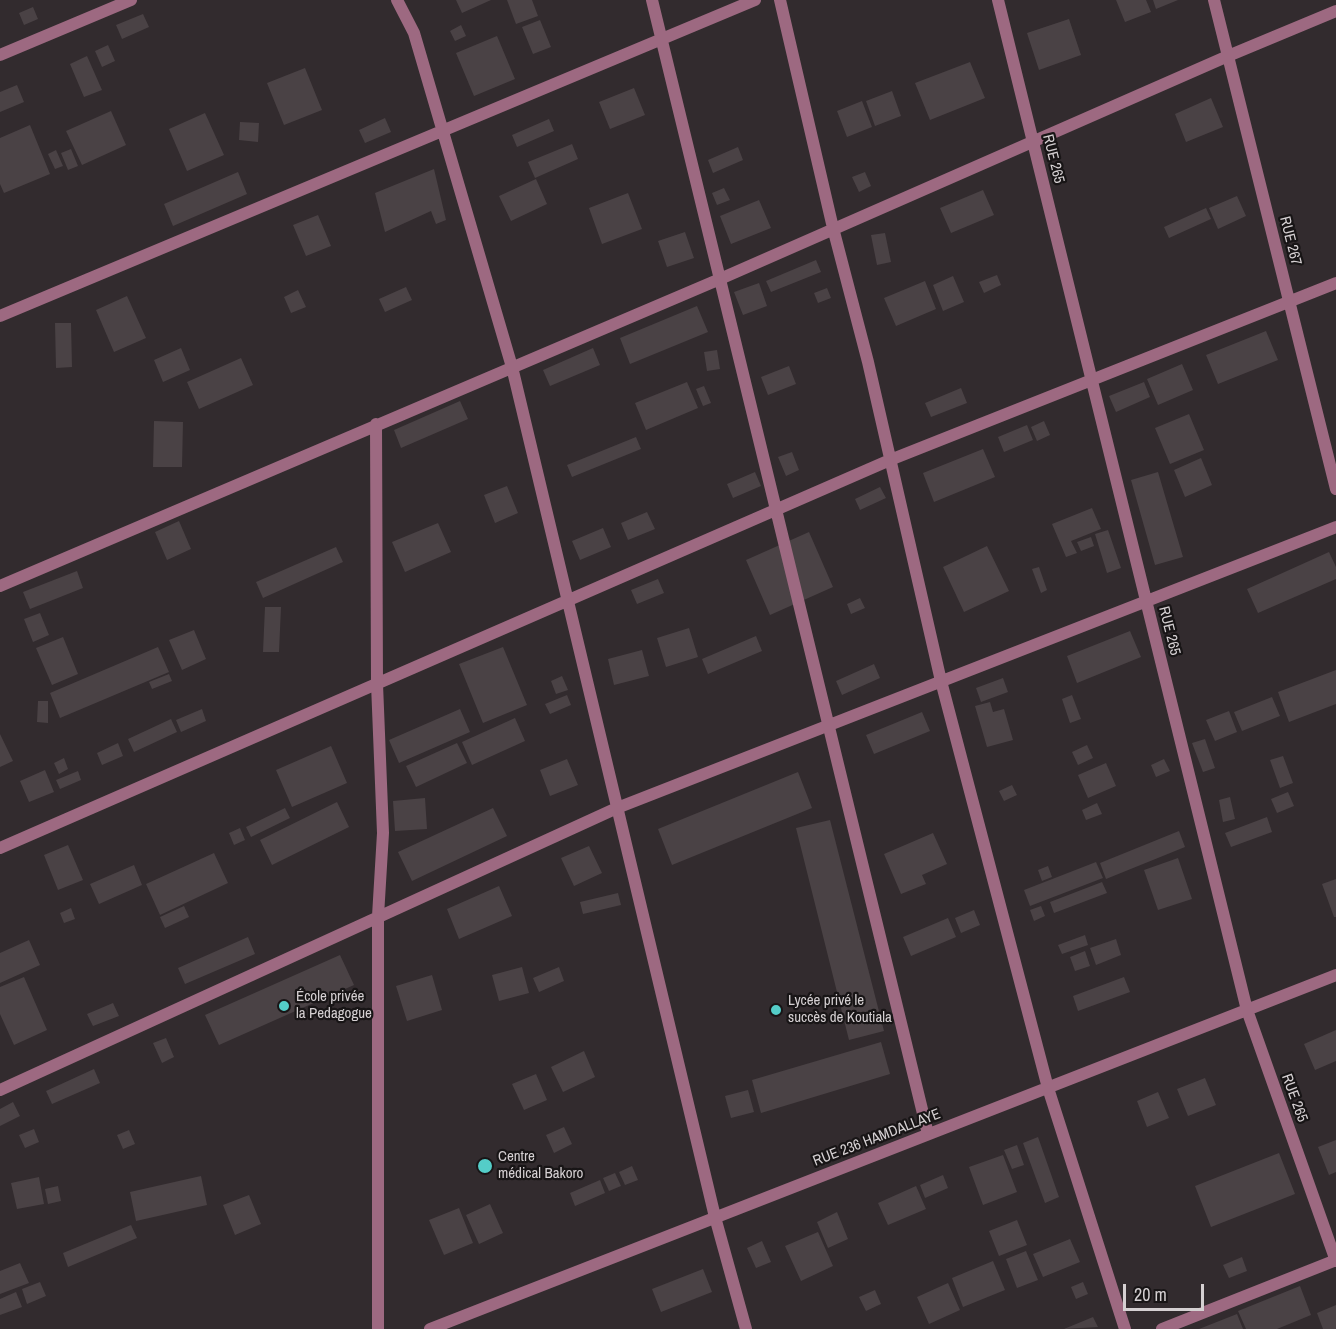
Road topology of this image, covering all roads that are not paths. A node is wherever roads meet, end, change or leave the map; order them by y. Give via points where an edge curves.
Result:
1 (131, 0) edge
2 (397, 0) edge
3 (652, 0) edge
4 (755, 0) edge
5 (780, 0) edge
6 (998, 0) edge
7 (1215, 0) edge
8 (1336, 11) edge
9 (661, 39) junction
10 (0, 55) edge
11 (1228, 56) junction
12 (443, 131) junction
13 (1033, 142) junction
14 (833, 228) junction
15 (720, 279) junction
16 (1336, 283) edge
17 (1289, 301) junction
18 (0, 316) edge
19 (512, 367) junction
20 (1092, 380) junction
21 (376, 424) junction
22 (890, 460) junction
23 (1336, 489) edge
24 (776, 510) junction
25 (1336, 527) edge
26 (0, 586) edge
27 (567, 601) junction
28 (1146, 602) junction
29 (941, 681) junction
30 (377, 684) junction
31 (828, 725) junction
32 (617, 808) junction
33 (0, 848) edge
34 (378, 916) junction
35 (1336, 975) edge
36 (1247, 1010) junction
37 (1048, 1088) junction
38 (0, 1090) edge
39 (928, 1134) junction
40 (715, 1217) junction
41 (1336, 1260) edge
42 (378, 1329) edge
43 (430, 1329) edge
44 (746, 1329) edge
45 (1125, 1329) edge
46 (1162, 1329) edge

1 - 10 street
2 - 12 street via 414,33
3 - 9 street
4 - 9 street
5 - 14 street
6 - 13 street, RUE 265
7 - 11 street, RUE 267
8 - 11 street
9 - 12 street
9 - 15 street
11 - 13 street
11 - 17 street, RUE 267
12 - 18 street
12 - 19 street
13 - 14 street
13 - 20 street, RUE 265
14 - 15 street
14 - 22 street
15 - 19 street
15 - 24 street
16 - 17 street
17 - 20 street
17 - 23 street, RUE 267
19 - 21 street
19 - 27 street
20 - 22 street
20 - 28 street, RUE 265
21 - 26 street
21 - 30 street
22 - 24 street
22 - 29 street
24 - 27 street
24 - 31 street
25 - 28 street
27 - 30 street
27 - 32 street
28 - 29 street
28 - 36 street, RUE 265
29 - 31 street
29 - 37 street
30 - 33 street
30 - 34 street via 383,833
31 - 32 street
31 - 39 street
32 - 34 street
32 - 40 street
34 - 38 street
34 - 42 street
35 - 36 street, RUE 236 HAMDALLAYE
36 - 37 street, RUE 236 HAMDALLAYE
36 - 41 street, RUE 265
37 - 39 street, RUE 236 HAMDALLAYE
37 - 45 street
39 - 40 street, RUE 236 HAMDALLAYE
40 - 43 street, RUE 236 HAMDALLAYE
40 - 44 street
41 - 46 street

